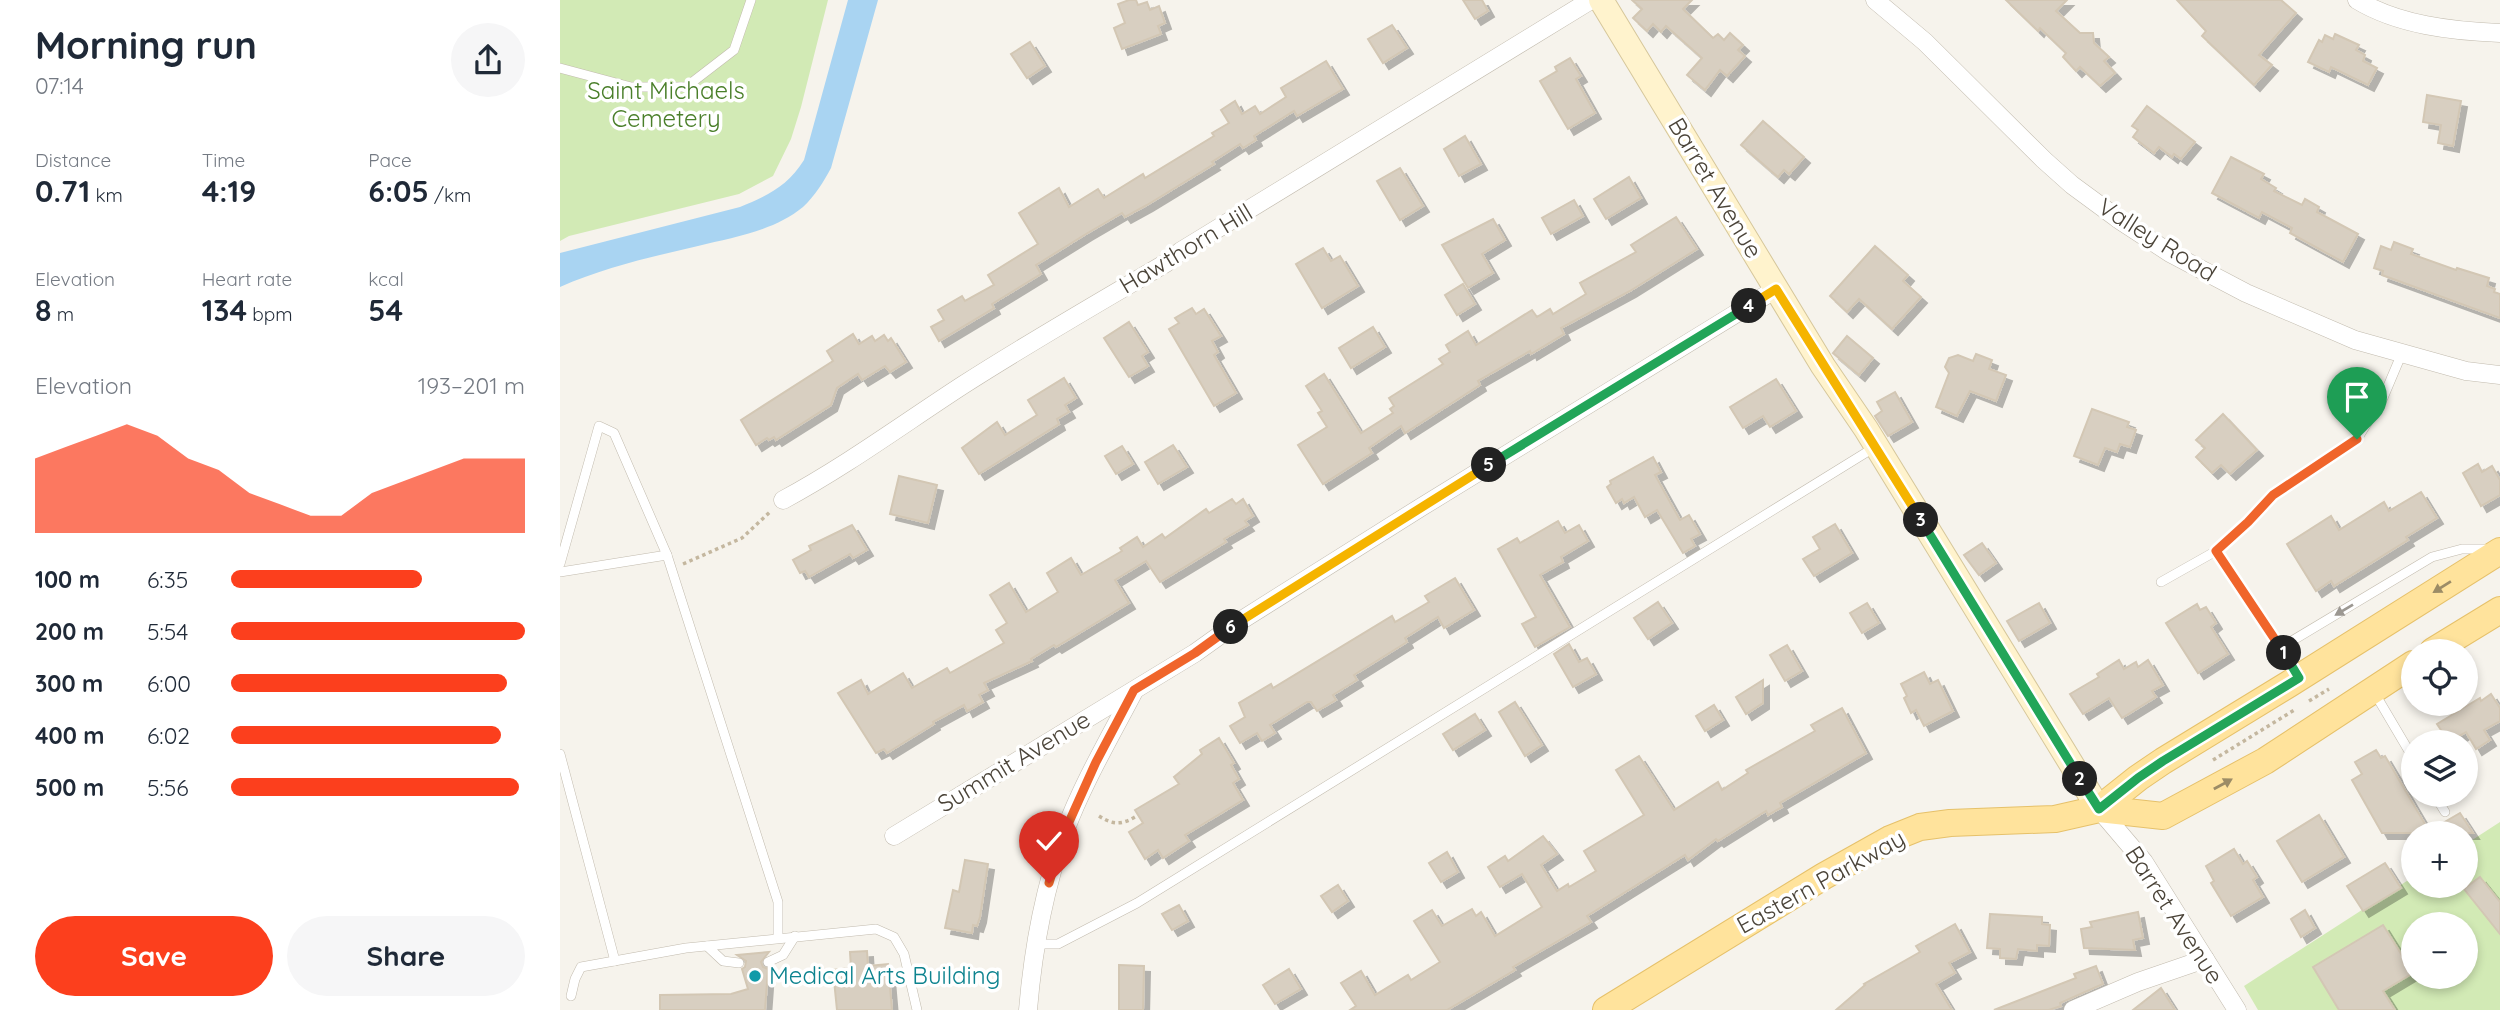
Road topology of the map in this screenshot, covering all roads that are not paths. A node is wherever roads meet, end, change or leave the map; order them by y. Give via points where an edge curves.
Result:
1 (751, 0) edge
2 (1591, 0) edge
3 (1601, 0) edge
4 (1875, 0) edge
5 (2357, 0) edge
6 (2500, 33) edge
7 (560, 68) edge
8 (1776, 289) junction
9 (2402, 353) junction
10 (2500, 375) edge
11 (1876, 446) junction
12 (783, 500) road end
13 (2216, 551) junction
14 (2497, 553) edge
15 (667, 555) junction
16 (560, 564) edge
17 (560, 572) edge
18 (2161, 582) dead end
19 (2500, 610) edge
20 (2453, 639) edge
21 (2280, 648) junction
22 (2401, 672) edge
23 (2299, 678) junction
24 (1134, 690) junction
25 (2374, 690) junction
26 (2401, 737) edge
27 (560, 754) edge
28 (2442, 807) edge
29 (2099, 809) junction
30 (2445, 812) dead end
31 (894, 836) dead end
32 (795, 936) junction
33 (778, 938) junction
34 (1035, 944) junction
35 (707, 946) junction
36 (2205, 959) junction
37 (615, 961) junction
38 (768, 962) dead end
39 (739, 963) dead end
40 (571, 996) dead end
41 (917, 1010) edge
42 (1028, 1010) edge
43 (1606, 1010) edge
44 (2073, 1010) edge
45 (2237, 1010) edge

1 - 7 lane via 734,50 686,88 631,88
2 - 12 street, Hawthorn Hill via 1002,359 854,460
3 - 8 street, Barret Avenue
4 - 9 street, Valley Road via 1925,42 2043,160 2121,221 2246,293 2355,340
5 - 6 street via 2404,20
8 - 11 street, Barret Avenue
8 - 24 street, Summit Avenue
9 - 10 street, Valley Road via 2466,371
9 - 13 lane via 2384,398 2357,439 2273,495
11 - 29 street, Barret Avenue
11 - 34 lane via 1137,903 1058,944
13 - 18 lane
13 - 21 lane
14 -> 21 lane via 2462,550 2432,557
14 -> 23 main road, Eastern Parkway
15 - 16 lane via 614,433 600,426
15 - 17 lane
15 - 33 lane via 778,902
19 - 20 main road
21 - 23 lane
22 - 25 main road, Eastern Parkway
23 - 29 main road, Eastern Parkway via 2163,761
24 - 31 street, Summit Avenue
24 - 34 street via 1065,831
25 - 26 lane
29 -> 25 main road, Eastern Parkway via 2163,816 2265,761
27 - 37 lane
28 - 30 lane
29 - 36 street, Barret Avenue via 2144,862
29 - 43 main road, Eastern Parkway via 2055,819 1920,827 1890,839
32 - 33 lane
32 - 38 lane via 783,955
32 - 41 lane via 876,929 894,937 904,954
33 - 35 lane
34 - 42 street
35 - 37 lane
35 - 39 lane via 723,961
36 - 44 street
36 - 45 street, Barret Avenue
37 - 40 lane via 581,967

